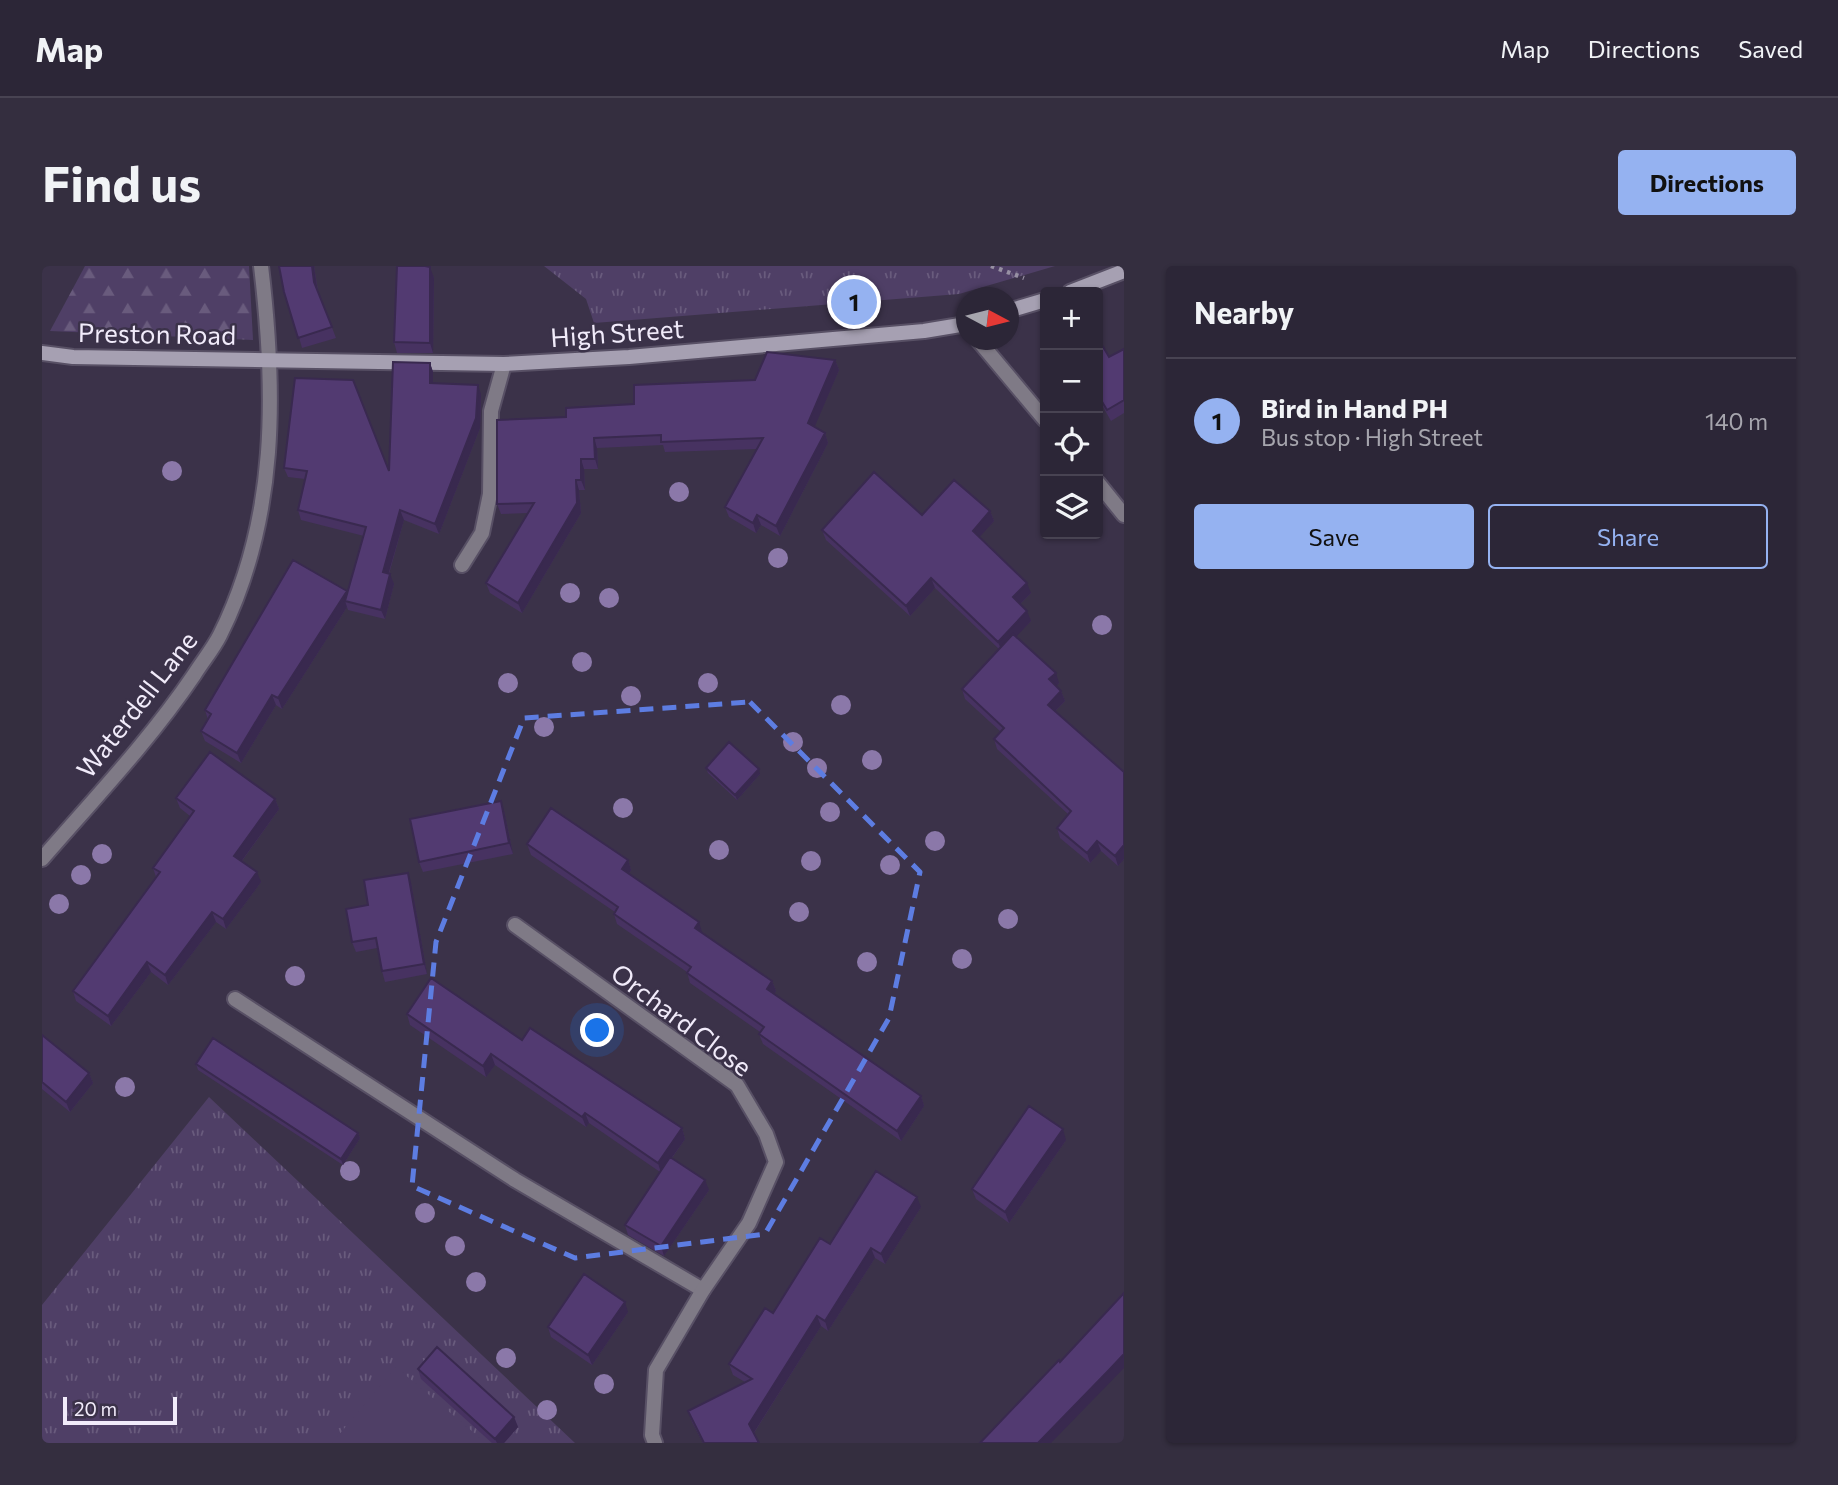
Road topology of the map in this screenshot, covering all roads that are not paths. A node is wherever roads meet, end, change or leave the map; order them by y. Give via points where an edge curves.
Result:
1 (261, 266) edge
2 (1124, 271) edge
3 (1083, 287) edge
4 (1040, 302) edge
5 (1019, 308) edge
6 (956, 326) edge
7 (986, 350) edge
8 (42, 353) edge
9 (270, 360) junction
10 (504, 364) junction
11 (1040, 414) edge
12 (1103, 489) edge
13 (1124, 515) edge
14 (462, 565) dead end
15 (42, 859) edge
16 (515, 925) dead end
17 (235, 999) dead end
18 (703, 1290) junction
19 (655, 1443) edge

1 - 9 street, Waterdell Lane
2 - 3 street
4 - 5 street
6 - 10 street, High Street via 629,357
7 - 11 street
8 - 9 street, Preston Road
9 - 10 street, High Street
9 - 15 street, Waterdell Lane via 271,439 258,530 219,636 175,702
10 - 14 street via 491,411 489,494 482,533
12 - 13 street
16 - 18 street, Orchard Close via 737,1085 766,1134 776,1162 749,1223
17 - 18 street via 515,1180
18 - 19 street, Orchard Close via 656,1370

